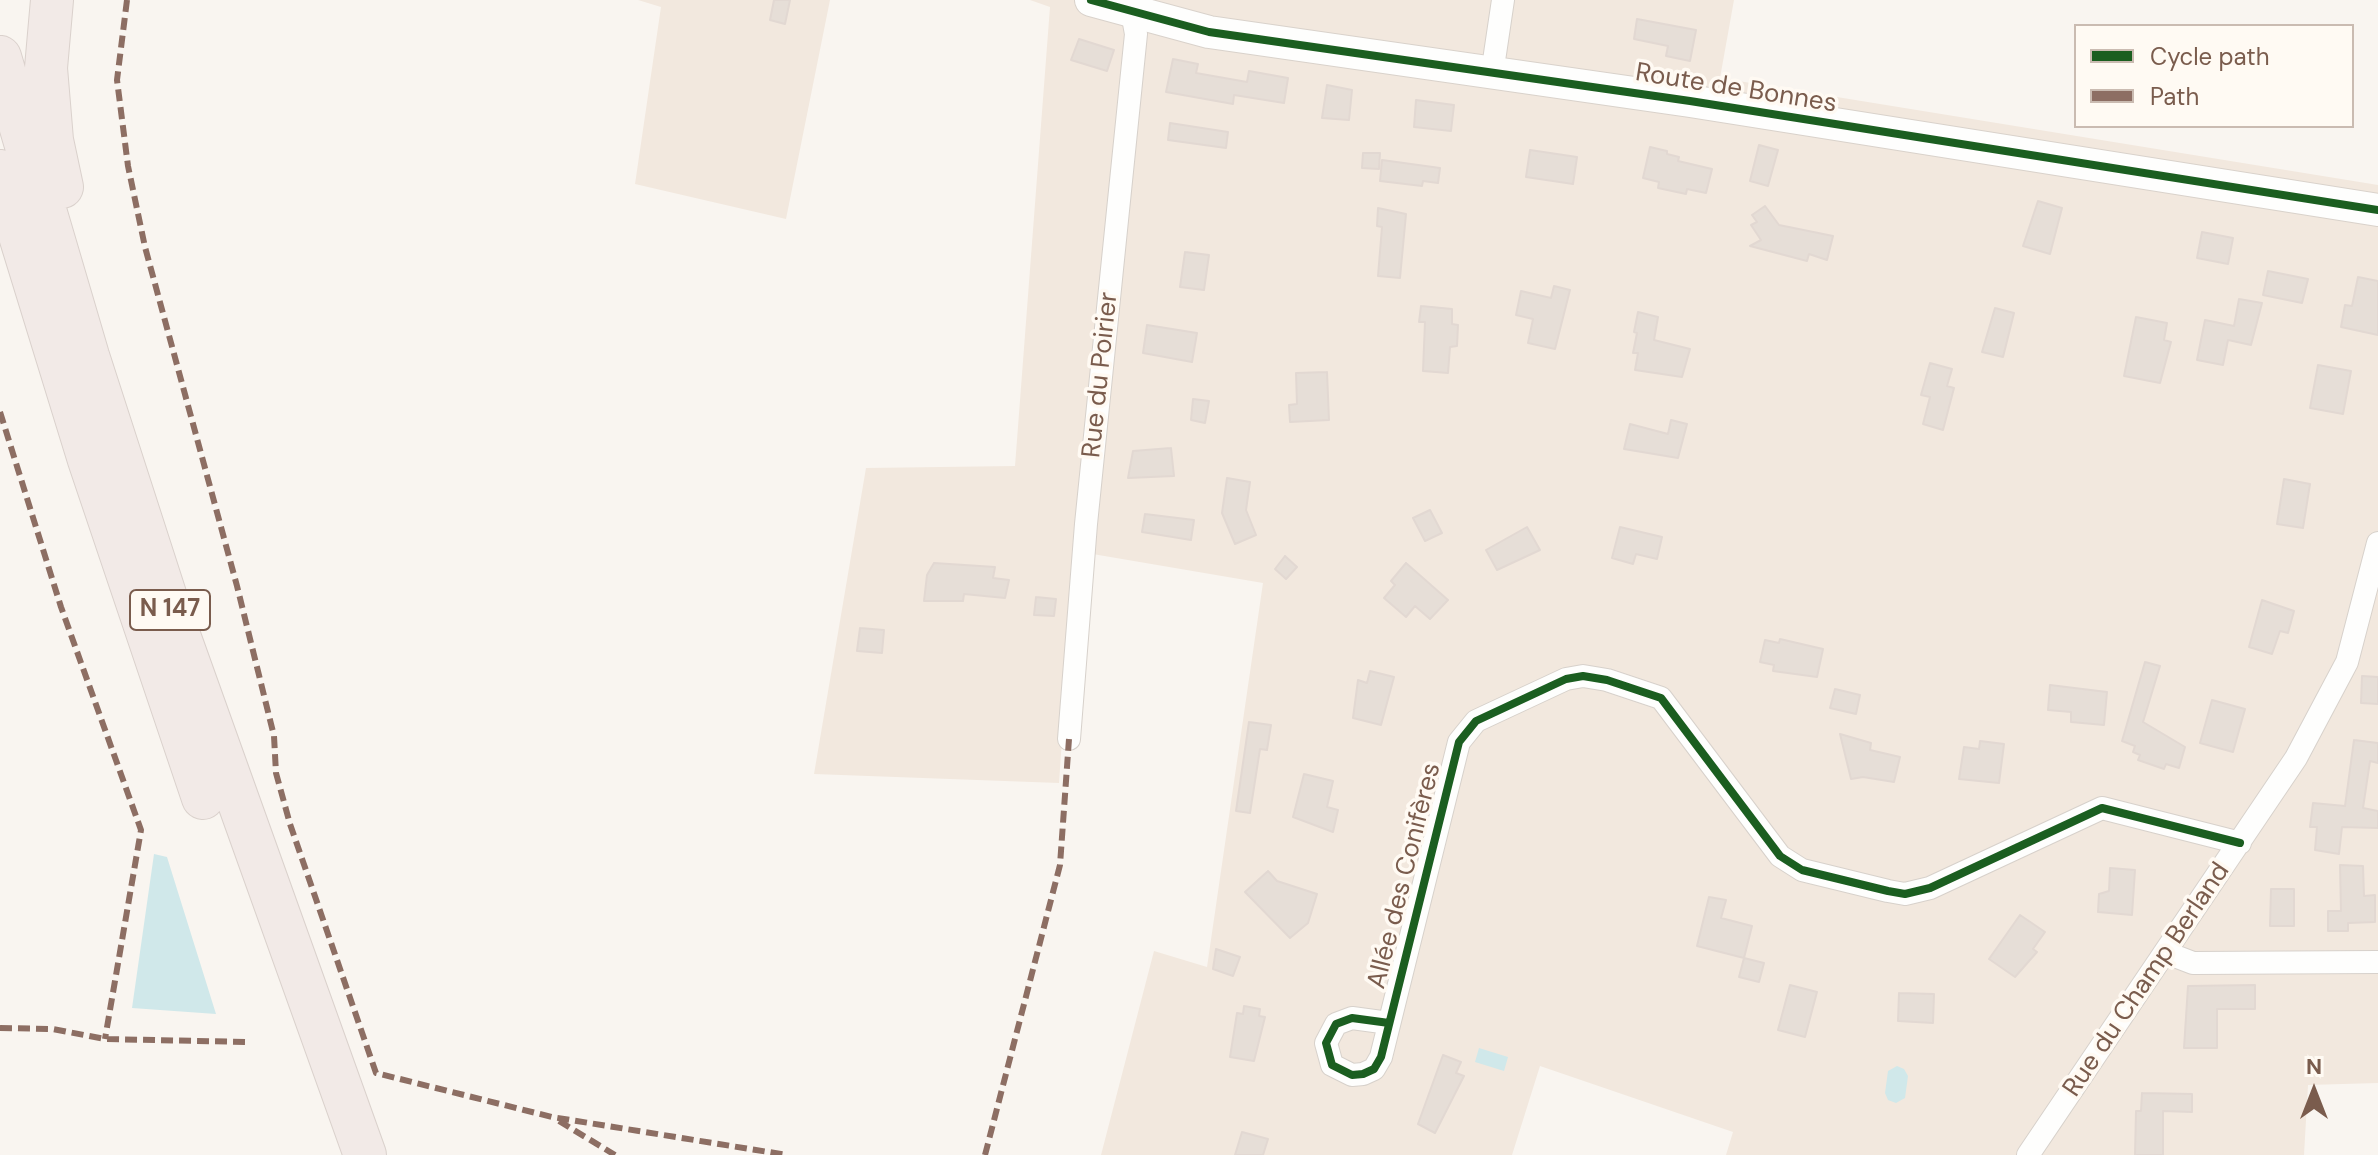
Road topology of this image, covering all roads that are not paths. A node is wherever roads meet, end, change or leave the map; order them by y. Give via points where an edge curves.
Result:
1 (52, 0) edge
2 (1091, 0) edge
3 (1503, 0) edge
4 (1131, 6) edge
5 (0, 57) edge
6 (1492, 74) junction
7 (1, 179) edge
8 (2378, 210) edge
9 (88, 356) junction
10 (2378, 543) edge
11 (1069, 739) dead end
12 (2240, 843) junction
13 (2167, 953) junction
14 (2378, 962) edge
15 (1389, 1023) dead end
16 (336, 1155) edge
17 (365, 1155) edge
18 (2028, 1155) edge

1 - 9 highway via 46,68 52,140 94,327
2 - 4 street, Route de Bonnes
3 - 6 street
4 - 6 street, Route de Bonnes via 1209,32
4 - 11 street, Rue du Poirier via 1136,34
5 - 9 highway, N 147
6 - 8 street, Route de Bonnes
7 - 16 highway, N 147 via 142,620
9 - 17 highway, N 147 via 232,790
10 - 12 street, Rue du Champ Berland via 2347,662 2296,758
12 - 13 street, Rue du Champ Berland
12 - 15 street, Allée des Conifères via 2102,808 1930,888 1905,894 1888,891 1802,870 1780,856 1661,698 1607,680 1566,679 1476,721 1459,742
13 - 14 street via 2193,963
13 - 18 street, Rue du Champ Berland

